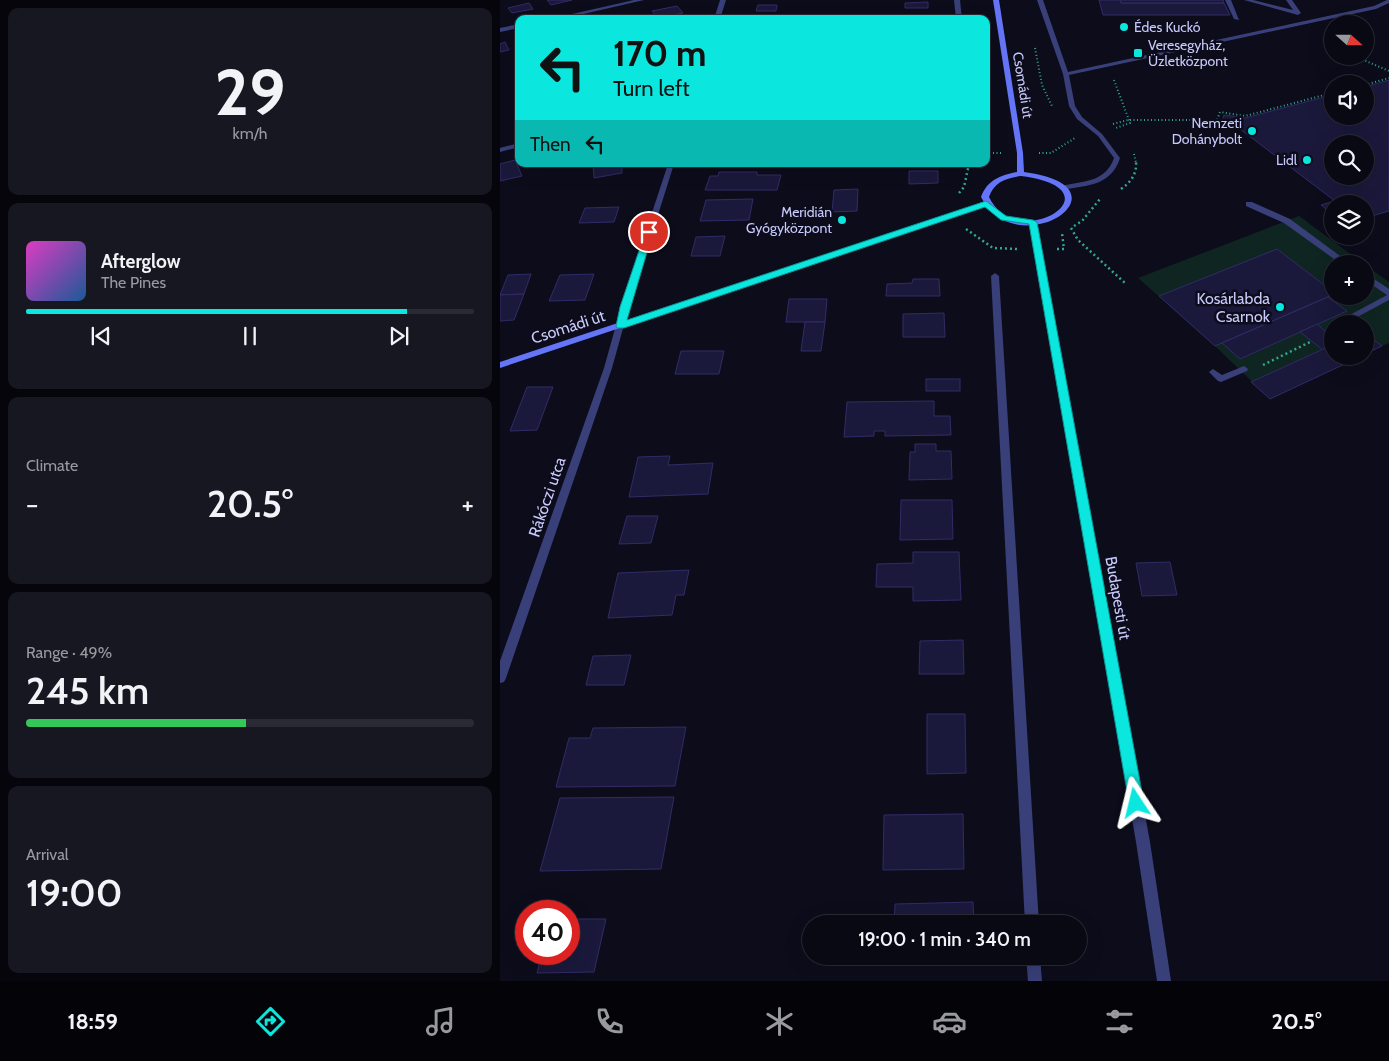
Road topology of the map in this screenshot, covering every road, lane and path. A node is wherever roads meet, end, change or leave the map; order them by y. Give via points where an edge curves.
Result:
1 (641, 0) edge
2 (723, 0) edge
3 (957, 0) edge
4 (996, 0) edge
5 (1040, 0) edge
6 (1228, 0) edge
7 (1246, 0) edge
8 (1289, 0) edge
9 (1389, 1) edge
10 (1298, 13) junction
11 (572, 15) edge
12 (718, 15) edge
13 (959, 15) edge
14 (1237, 19) dead end
15 (1304, 23) junction
16 (515, 27) edge
17 (500, 30) edge
18 (1034, 39) dead end
19 (1374, 64) edge
20 (1389, 71) edge
21 (1066, 74) junction
22 (1112, 75) dead end
23 (1389, 78) edge
24 (1374, 82) edge
25 (1324, 95) edge
26 (1053, 108) dead end
27 (1128, 120) junction
28 (1107, 126) dead end
29 (1112, 129) dead end
30 (1080, 134) dead end
31 (515, 146) edge
32 (500, 150) edge
33 (990, 153) edge
34 (1020, 153) junction
35 (670, 167) edge
36 (1021, 174) junction
37 (1063, 188) junction
38 (986, 204) junction
39 (1249, 204) dead end
40 (1033, 222) junction
41 (1071, 228) dead end
42 (1334, 255) edge
43 (995, 276) dead end
44 (1374, 283) edge
45 (1125, 284) dead end
46 (1389, 295) edge
47 (1354, 315) edge
48 (621, 326) junction
49 (500, 364) edge
50 (1244, 369) dead end
51 (1213, 372) dead end
52 (500, 678) edge
53 (1031, 915) edge
54 (1034, 965) edge
55 (1035, 981) edge
56 (1164, 981) edge

1 - 11 street
2 - 12 street
3 - 13 street
4 - 34 main road, Csomádi út
5 - 21 street
6 - 14 street
7 - 10 street
8 - 10 street
9 - 15 street via 1376,7
10 - 15 street
15 - 21 street
16 - 17 street
18 - 26 path via 1042,85
19 - 20 path
21 - 37 street via 1072,106 1079,118 1100,135 1116,158 1110,175 1088,184
22 - 27 path
23 - 24 path
25 - 27 path via 1245,116 1220,112 1216,120
27 - 28 path
27 - 29 path via 1130,123
30 - 34 path via 1051,153
31 - 32 street
33 - 34 path
34 - 36 main road, Csomádi út
35 - 48 street, Rákóczi utca
36 - 37 main road via 1045,178
36 - 38 main road via 992,184 986,190
37 - 40 main road via 1068,195 1064,210 1046,220
38 - 40 main road via 1004,218
38 - 48 main road, Csomádi út
39 - 42 street via 1287,221
40 - 56 street, Budapesti út via 1143,842
41 - 45 path via 1078,240
43 - 53 street
44 - 46 street
46 - 47 street
48 - 49 main road, Csomádi út
48 - 52 street, Rákóczi utca
50 - 51 street via 1221,379
54 - 55 street

